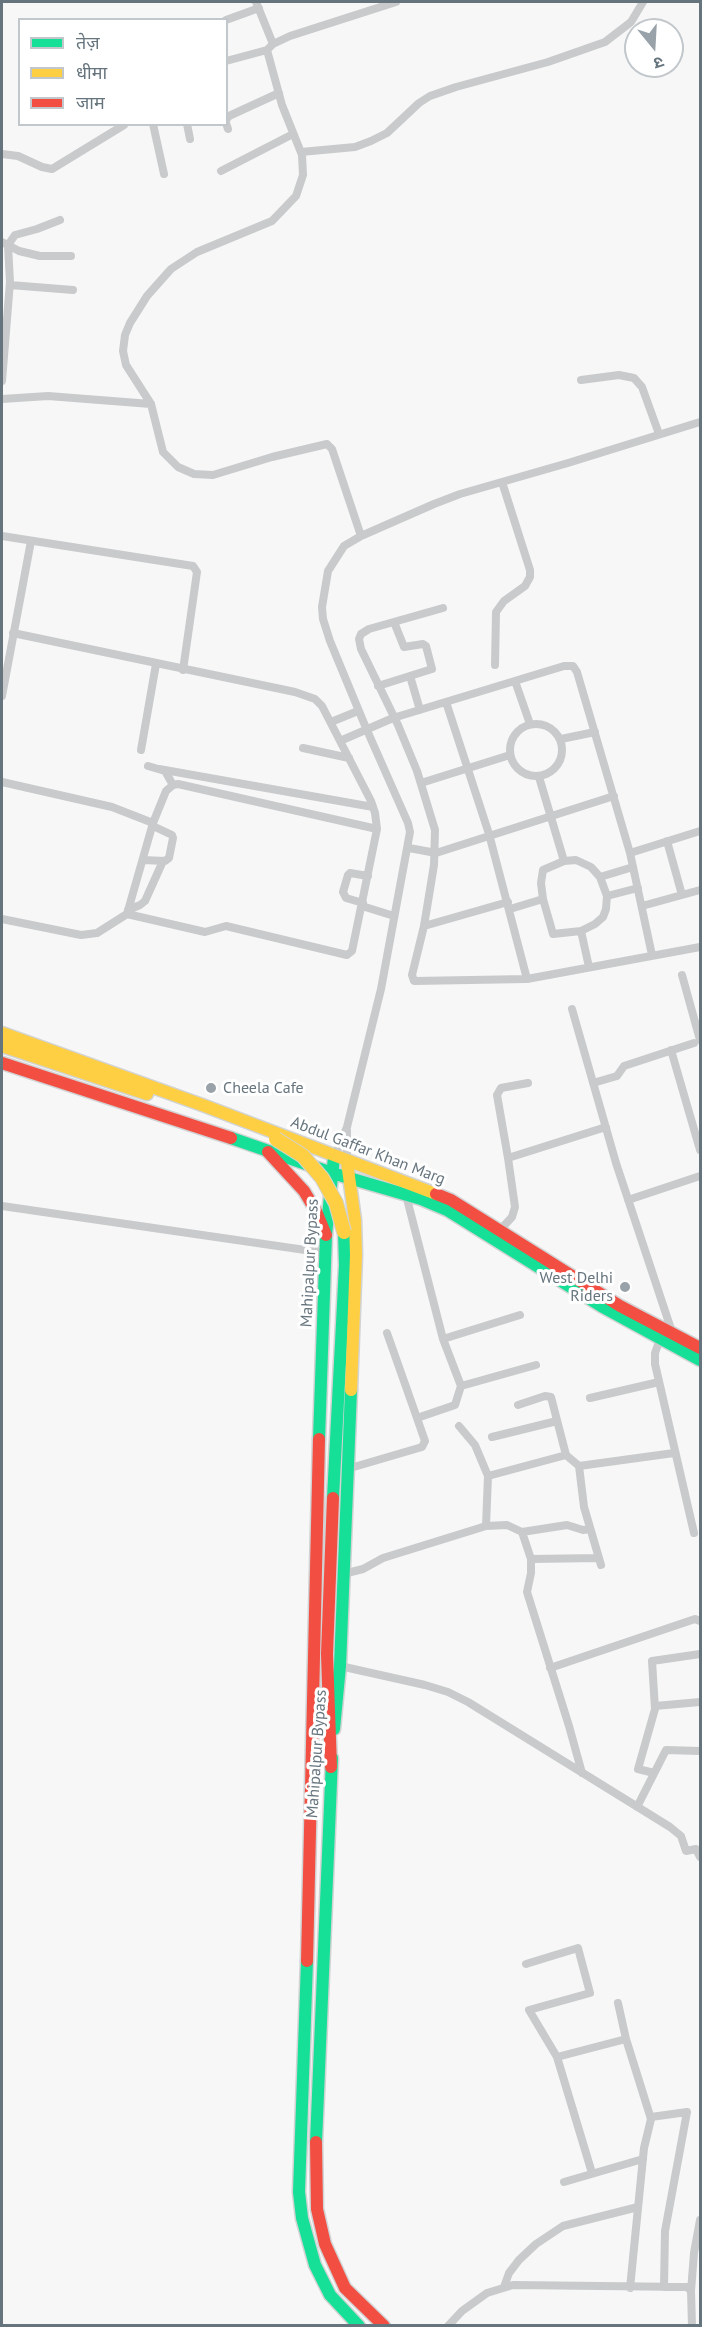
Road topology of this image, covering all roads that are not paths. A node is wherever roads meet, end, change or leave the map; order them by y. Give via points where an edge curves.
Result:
1 (396, 2) edge
2 (643, 2) edge
3 (257, 5) edge
4 (228, 19) edge
5 (270, 47) junction
6 (228, 60) edge
7 (279, 93) junction
8 (228, 121) edge
9 (122, 126) edge
10 (153, 126) edge
11 (187, 126) edge
12 (293, 134) junction
13 (190, 139) dead end
14 (301, 152) junction
15 (2, 154) edge
16 (220, 171) dead end
17 (164, 174) dead end
18 (60, 220) dead end
19 (5, 243) edge
20 (71, 256) dead end
21 (10, 285) junction
22 (73, 290) dead end
23 (2, 380) edge
24 (581, 380) dead end
25 (6, 398) edge
26 (151, 404) junction
27 (700, 422) edge
28 (658, 434) junction
29 (501, 482) junction
30 (361, 536) junction
31 (2, 537) edge
32 (31, 541) junction
33 (443, 608) dead end
34 (394, 622) junction
35 (13, 633) junction
36 (5, 654) edge
37 (156, 664) junction
38 (495, 665) dead end
39 (183, 670) junction
40 (410, 676) junction
41 (515, 681) junction
42 (378, 687) junction
43 (2, 696) edge
44 (446, 702) junction
45 (420, 710) junction
46 (358, 711) junction
47 (393, 718) junction
48 (331, 722) junction
49 (530, 724) junction
50 (366, 729) junction
51 (595, 732) junction
52 (561, 739) junction
53 (340, 741) junction
54 (303, 748) dead end
55 (141, 750) dead end
56 (510, 755) junction
57 (349, 758) junction
58 (148, 766) dead end
59 (159, 769) junction
60 (468, 769) junction
61 (539, 777) junction
62 (2, 782) edge
63 (421, 783) junction
64 (173, 785) junction
65 (614, 796) junction
66 (373, 807) junction
67 (551, 815) junction
68 (153, 825) junction
69 (377, 829) junction
70 (700, 831) edge
71 (489, 834) junction
72 (667, 841) junction
73 (409, 848) junction
74 (630, 852) junction
75 (436, 853) junction
76 (143, 860) junction
77 (163, 861) junction
78 (564, 861) junction
79 (633, 867) junction
80 (368, 876) junction
81 (600, 877) junction
82 (638, 888) junction
83 (700, 890) edge
84 (682, 895) junction
85 (607, 896) junction
86 (543, 899) junction
87 (362, 905) junction
88 (509, 905) junction
89 (642, 906) junction
90 (127, 912) junction
91 (394, 916) junction
92 (2, 919) edge
93 (424, 926) junction
94 (581, 931) junction
95 (700, 947) edge
96 (652, 955) junction
97 (589, 967) junction
98 (682, 975) dead end
99 (527, 979) junction
100 (572, 1009) dead end
101 (697, 1015) edge
102 (2, 1033) edge
103 (697, 1041) edge
104 (2, 1046) edge
105 (671, 1050) junction
106 (2, 1063) edge
107 (528, 1083) dead end
108 (593, 1083) junction
109 (346, 1127) junction
110 (606, 1127) junction
111 (264, 1149) junction
112 (700, 1150) edge
113 (508, 1158) junction
114 (343, 1165) junction
115 (332, 1173) junction
116 (700, 1176) edge
117 (406, 1195) junction
118 (628, 1200) junction
119 (2, 1206) edge
120 (500, 1230) junction
121 (326, 1235) junction
122 (326, 1253) junction
123 (520, 1315) dead end
124 (387, 1333) dead end
125 (666, 1337) junction
126 (442, 1339) junction
127 (700, 1348) edge
128 (700, 1360) edge
129 (536, 1365) dead end
130 (659, 1382) junction
131 (461, 1386) junction
132 (590, 1398) dead end
133 (518, 1404) dead end
134 (417, 1418) junction
135 (557, 1421) junction
136 (459, 1426) dead end
137 (492, 1437) dead end
138 (675, 1453) junction
139 (566, 1455) junction
140 (579, 1466) junction
141 (347, 1469) junction
142 (488, 1476) junction
143 (486, 1526) junction
144 (590, 1529) junction
145 (522, 1532) junction
146 (694, 1533) dead end
147 (531, 1559) junction
148 (343, 1574) junction
149 (700, 1620) edge
150 (700, 1654) edge
151 (340, 1666) junction
152 (550, 1668) junction
153 (700, 1702) edge
154 (655, 1706) junction
155 (700, 1751) edge
156 (331, 1767) junction
157 (582, 1773) junction
158 (654, 1773) junction
159 (637, 1807) junction
160 (700, 1857) edge
161 (526, 1964) dead end
162 (618, 2003) dead end
163 (626, 2038) junction
164 (557, 2057) junction
165 (651, 2118) junction
166 (643, 2159) junction
167 (592, 2173) junction
168 (564, 2182) dead end
169 (638, 2207) junction
170 (700, 2220) edge
171 (504, 2287) junction
172 (664, 2287) junction
173 (630, 2288) junction
174 (691, 2291) junction
175 (696, 2301) edge
176 (359, 2325) edge
177 (384, 2325) edge
178 (448, 2325) edge
179 (692, 2325) edge

1 - 5 street via 308,30
2 - 14 street via 631,22 605,42 430,96 387,133 355,147
3 - 4 street
3 - 5 street
5 - 6 street
5 - 7 street
7 - 8 street via 230,116
7 - 12 street
9 - 15 street via 52,169
10 - 17 street
11 - 13 street
12 - 14 street
12 - 16 street
14 - 26 street via 301,184 284,210 272,221 182,261 157,284 130,323 123,344 126,365
18 - 19 street via 19,232
19 - 20 street via 40,256
19 - 21 street
21 - 22 street
21 - 23 street
23 - 25 street
24 - 28 street via 619,375 634,378 642,387
25 - 26 street via 48,396
26 - 30 street via 166,456 194,474 213,475 282,454 330,445
27 - 28 street
28 - 29 street
29 - 30 street via 460,494
29 - 38 street via 530,577 496,612
30 - 46 street via 345,546 331,564 322,607 330,640
31 - 32 street
32 - 35 street
32 - 39 street via 196,568
33 - 34 street
34 - 40 street via 402,646 424,645 432,666
34 - 42 street via 369,629 359,639
35 - 36 street
35 - 37 street
36 - 43 street
37 - 39 street
37 - 55 street
39 - 48 street via 315,699
40 - 42 street
40 - 45 street
41 - 44 street
41 - 49 street
41 - 51 street via 573,666
42 - 47 street
44 - 45 street
44 - 60 street
45 - 47 street
46 - 48 street
46 - 50 street
47 - 50 street
47 - 63 street
48 - 53 street
49 - 52 street via 551,728
49 - 56 street via 516,733
50 - 53 street
50 - 73 street via 408,823
51 - 52 street
51 - 65 street
52 - 61 street via 562,757 558,765
53 - 57 street
54 - 57 street
56 - 60 street
56 - 61 street via 519,770
57 - 66 street
58 - 59 street
59 - 64 street via 168,773
59 - 66 street
60 - 63 street
60 - 71 street
61 - 67 street
62 - 68 street via 112,807
63 - 75 street via 433,820
64 - 68 street via 166,791
64 - 69 street
65 - 67 street
65 - 74 street
66 - 69 street
67 - 71 street
67 - 78 street
68 - 76 street
68 - 77 street via 173,838 169,858
69 - 80 street
70 - 72 street
71 - 75 street
71 - 88 street
72 - 74 street
72 - 84 street
73 - 75 street
73 - 91 street
74 - 79 street
75 - 93 street
76 - 77 street
76 - 90 street
77 - 90 street via 145,901
78 - 81 street via 582,861
78 - 86 street via 543,870
79 - 81 street
79 - 82 street
80 - 87 street
80 - 87 street via 350,873 344,892 346,898
81 - 85 street
82 - 85 street
82 - 89 street
83 - 84 street
84 - 89 street
85 - 94 street via 603,917
86 - 88 street
86 - 94 street via 553,934
87 - 90 street via 352,951 346,955 226,926 205,932
87 - 91 street
88 - 93 street
88 - 99 street
89 - 96 street
90 - 92 street via 97,933 81,935
91 - 109 street via 381,989
93 - 99 street via 412,975 414,981
94 - 97 street
95 - 96 street
96 - 97 street
97 - 99 street
98 - 101 street
100 - 108 street
101 - 103 street
102 - 114 main road, Abdul Gaffar Khan Marg via 206,1106
103 - 105 street
104 - 156 main road, bridge via 276,1139 303,1156 336,1203 344,1232 345,1265 327,1654
105 - 108 street via 624,1066 617,1076
105 - 112 street
106 - 111 main road, Abdul Gaffar Khan Marg
107 - 113 street via 501,1088 497,1095
108 - 110 street
109 - 114 street
109 - 114 street
110 - 113 street
110 - 118 street
111 - 115 main road, Abdul Gaffar Khan Marg
111 - 121 main road via 304,1191
113 - 120 street via 515,1207
114 - 115 main road, Abdul Gaffar Khan Marg
114 - 117 main road, Abdul Gaffar Khan Marg
114 - 120 main road, Abdul Gaffar Khan Marg via 451,1200
114 - 141 main road, Mahipalpur Bypass via 355,1220 356,1255
115 - 121 main road, Mahipalpur Bypass
116 - 118 street
117 - 125 main road, Abdul Gaffar Khan Marg via 459,1216 601,1306
117 - 126 street
118 - 125 street
119 - 122 street
120 - 125 main road, Abdul Gaffar Khan Marg
121 - 122 main road, Mahipalpur Bypass
122 - 176 main road, Mahipalpur Bypass via 298,2192 315,2265 330,2295
123 - 126 street
124 - 134 street
125 - 127 main road, Abdul Gaffar Khan Marg
125 - 128 main road, Abdul Gaffar Khan Marg
125 - 130 street via 656,1353
126 - 131 street
129 - 131 street
130 - 132 street
130 - 138 street
131 - 134 street via 455,1405
133 - 135 street via 549,1397
134 - 141 street via 425,1441 423,1447
135 - 137 street
135 - 139 street
136 - 142 street via 475,1445
138 - 140 street
138 - 146 street
139 - 140 street
139 - 142 street
140 - 144 street
141 - 148 main road, Mahipalpur Bypass
142 - 143 street
143 - 145 street via 507,1525
143 - 148 street
144 - 145 street via 567,1525
144 - 147 street via 600,1561
145 - 147 street
147 - 152 street via 527,1592
148 - 151 main road, Mahipalpur Bypass
149 - 152 street
150 - 154 street via 652,1661
151 - 156 main road, Mahipalpur Bypass
151 - 157 street via 448,1692
152 - 157 street
153 - 154 street
154 - 158 street via 638,1768
155 - 158 street via 666,1750
156 - 177 main road, Mahipalpur Bypass via 316,2120 317,2209 325,2244 345,2288
157 - 159 street
158 - 159 street
159 - 160 street via 677,1832 686,1851 696,1849
161 - 164 street via 578,1948 590,1993 529,2010
162 - 163 street
163 - 164 street
163 - 165 street
164 - 167 street
165 - 166 street
165 - 172 street via 687,2112 664,2231
166 - 167 street
166 - 169 street
167 - 168 street
169 - 171 street via 563,2226 519,2260
169 - 173 street
170 - 174 street
171 - 173 street
171 - 178 street via 487,2293
172 - 173 street
172 - 174 street via 687,2287
174 - 175 street
175 - 179 street

